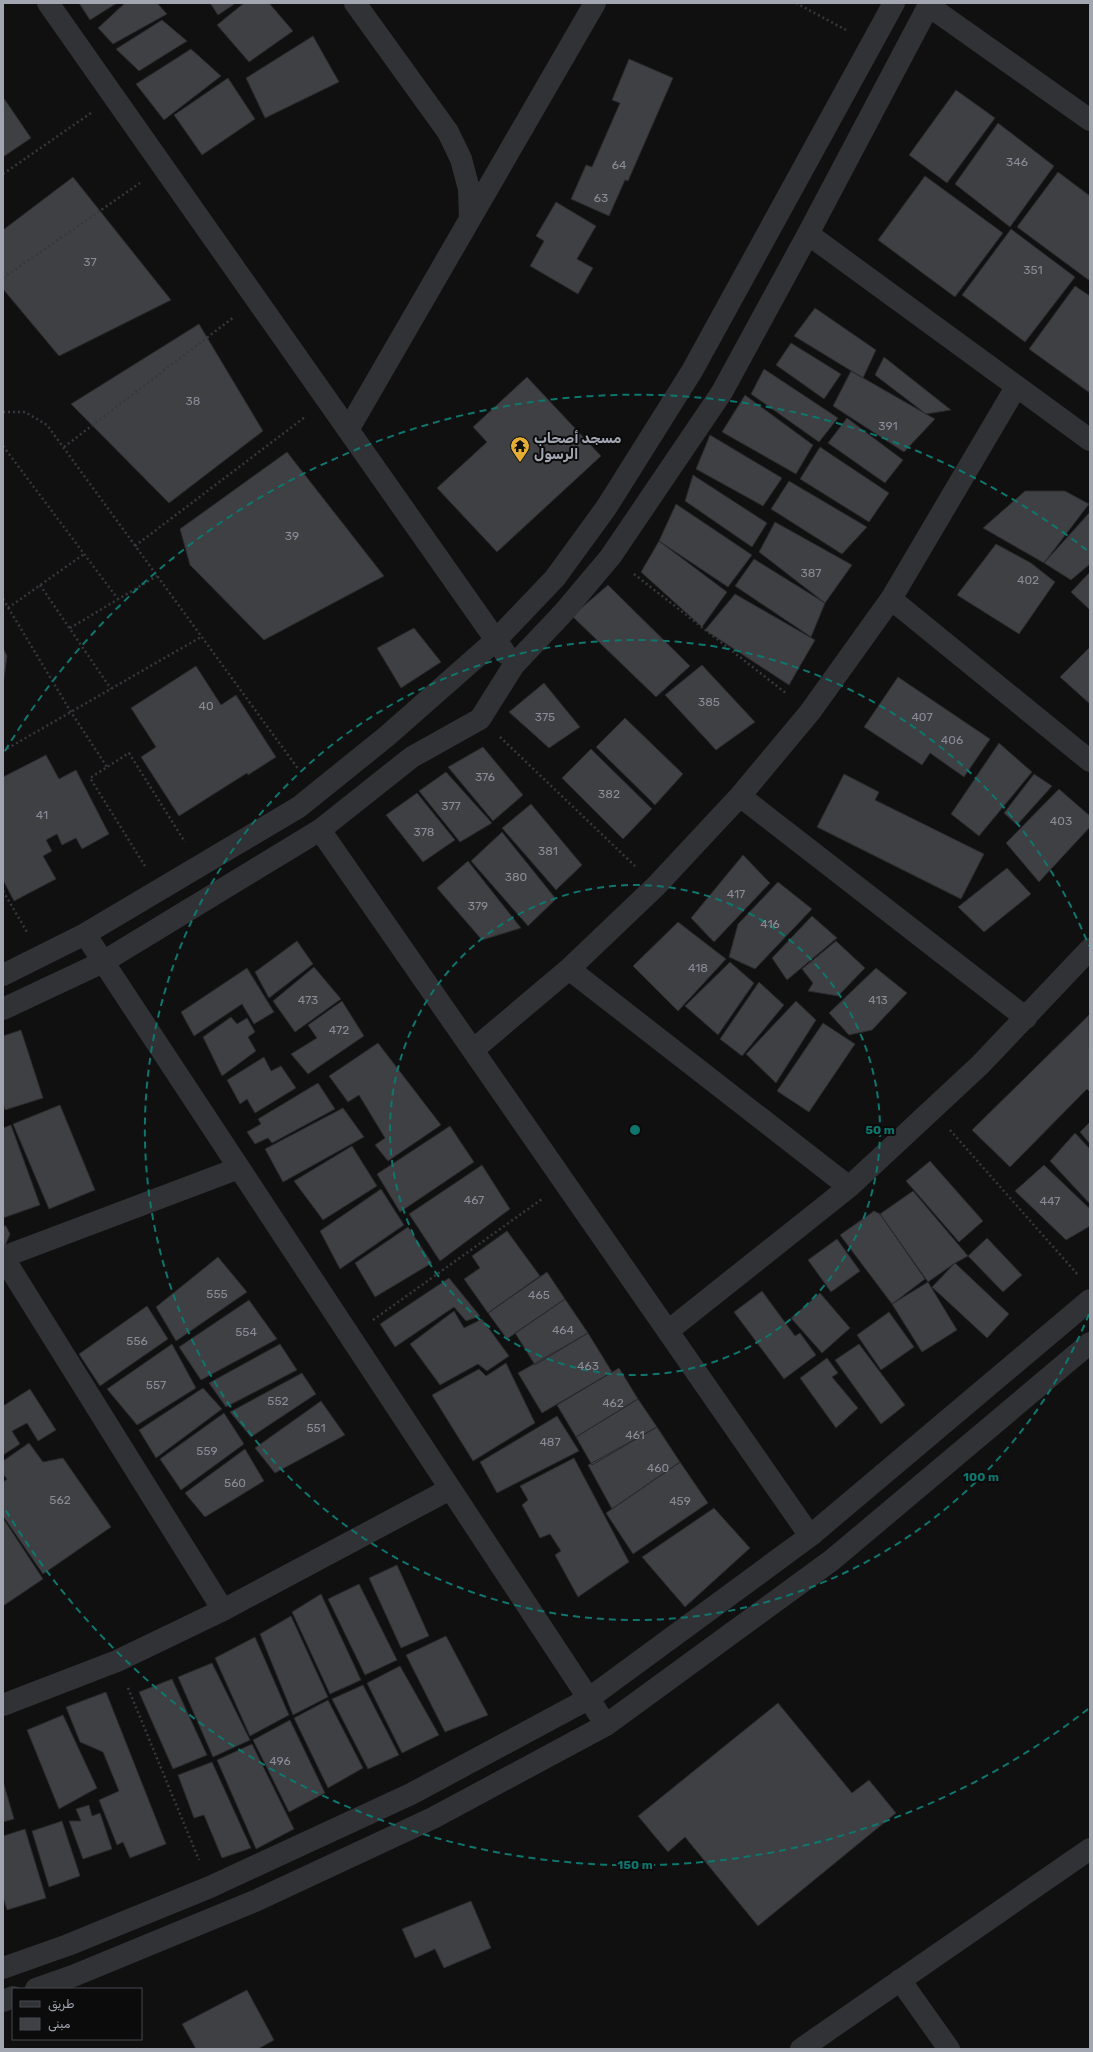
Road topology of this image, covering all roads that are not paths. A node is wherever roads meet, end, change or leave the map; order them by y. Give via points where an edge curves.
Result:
1 (48, 3) edge
2 (355, 3) edge
3 (595, 3) edge
4 (894, 3) edge
5 (929, 5) edge
6 (1090, 120) edge
7 (470, 219) junction
8 (808, 234) junction
9 (1016, 387) junction
10 (348, 430) junction
11 (1090, 440) edge
12 (891, 599) junction
13 (496, 640) junction
14 (514, 665) junction
15 (1090, 761) edge
16 (740, 796) junction
17 (320, 830) junction
18 (85, 934) junction
19 (1090, 949) edge
20 (103, 962) junction
21 (569, 969) junction
22 (3, 975) edge
23 (3, 1009) edge
24 (1026, 1018) junction
25 (473, 1050) junction
26 (238, 1168) junction
27 (848, 1187) junction
28 (3, 1257) edge
29 (1088, 1307) edge
30 (668, 1331) junction
31 (1090, 1344) edge
32 (450, 1488) junction
33 (810, 1536) junction
34 (223, 1610) junction
35 (588, 1699) junction
36 (3, 1706) edge
37 (606, 1725) junction
38 (1090, 1849) edge
39 (3, 1968) edge
40 (900, 1980) junction
41 (39, 1988) edge
42 (801, 2049) edge
43 (949, 2049) edge

1 - 10 street
2 - 7 street via 448,132 461,159 469,189
3 - 7 street
4 - 13 street via 692,370 610,501 555,578
5 - 6 street
5 - 8 street
7 - 10 street
8 - 9 street
8 - 14 street via 722,392 611,556 564,612
9 - 11 street
9 - 12 street
10 - 13 street
12 - 15 street
12 - 16 street via 810,712
13 - 14 street
13 - 18 street via 387,736 299,806
14 - 17 street via 480,719 412,757
16 - 21 street via 656,886
16 - 24 street
17 - 20 street
17 - 25 street
18 - 20 street
18 - 22 street
19 - 24 street
20 - 23 street
20 - 26 street
21 - 25 street
21 - 27 street
24 - 27 street via 932,1111
25 - 30 street
26 - 28 street
26 - 32 street
27 - 30 street
28 - 34 street
29 - 33 street
30 - 33 street
31 - 37 street via 832,1560
32 - 34 street
32 - 35 street
33 - 35 street
34 - 36 street via 117,1661
35 - 37 street
35 - 39 street via 411,1794 210,1887 68,1945
37 - 41 street via 433,1818 254,1901
38 - 40 street
40 - 42 street
40 - 43 street

